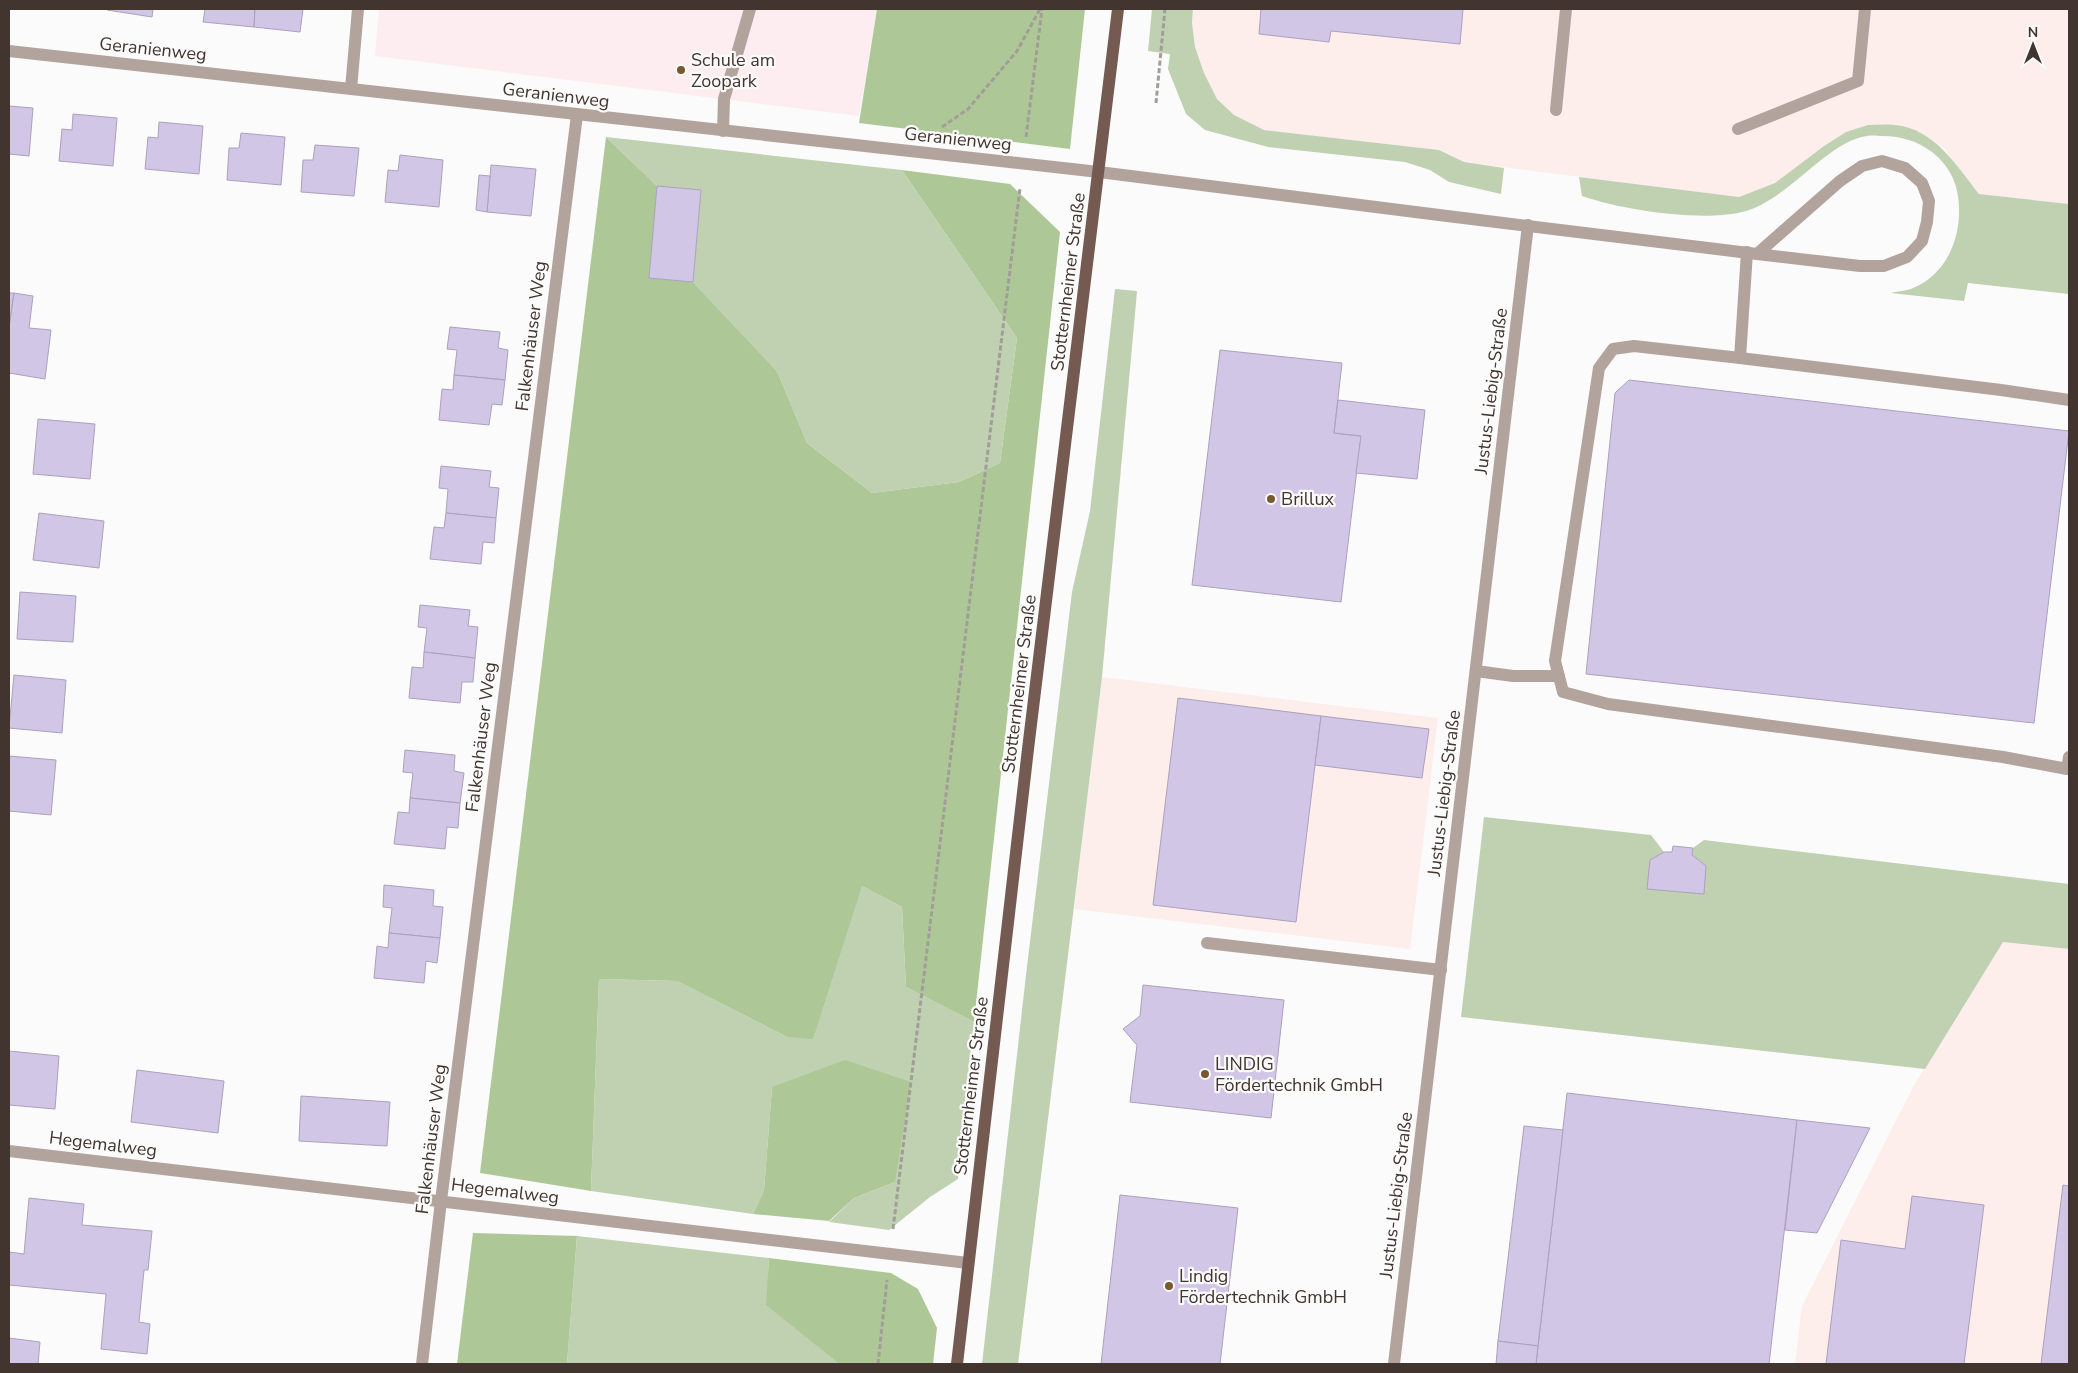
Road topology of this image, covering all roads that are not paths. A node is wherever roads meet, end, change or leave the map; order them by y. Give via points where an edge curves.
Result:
1 (358, 9) edge
2 (750, 9) edge
3 (1118, 9) edge
4 (1566, 9) edge
5 (1865, 9) edge
6 (9, 51) edge
7 (351, 89) junction
8 (1556, 110) dead end
9 (577, 115) junction
10 (1738, 129) dead end
11 (723, 132) junction
12 (1099, 172) junction
13 (1528, 226) junction
14 (1752, 253) junction
15 (1740, 358) junction
16 (2069, 400) edge
17 (1476, 671) junction
18 (1559, 676) junction
19 (2069, 757) edge
20 (1207, 943) dead end
21 (1441, 970) junction
22 (9, 1151) edge
23 (441, 1202) junction
24 (968, 1263) junction
25 (422, 1364) edge
26 (957, 1364) edge
27 (1394, 1364) edge

1 - 7 street
2 - 11 street via 724,99
3 - 12 main road, Stotternheimer Straße
4 - 8 street
5 - 10 street via 1858,81
6 - 7 street, Geranienweg
7 - 9 street, Geranienweg
9 - 11 street, Geranienweg
9 - 23 street, Falkenhäuser Weg
11 - 12 street, Geranienweg
12 - 13 street
12 - 24 main road, Stotternheimer Straße
13 - 14 street
13 - 17 street, Justus-Liebig-Straße
14 - 14 street via 1884,266 1907,257 1922,240 1929,201 1922,183 1905,168 1882,161 1862,166
14 - 15 street
15 - 16 street
15 - 18 street via 1634,346 1613,349 1599,368 1555,661
17 - 18 street via 1512,676
17 - 21 street, Justus-Liebig-Straße
18 - 19 street via 1563,692 1608,704 2003,757 2067,769
20 - 21 street
21 - 27 street, Justus-Liebig-Straße
22 - 23 street, Hegemalweg
23 - 24 street, Hegemalweg
23 - 25 street, Falkenhäuser Weg
24 - 26 main road, Stotternheimer Straße

